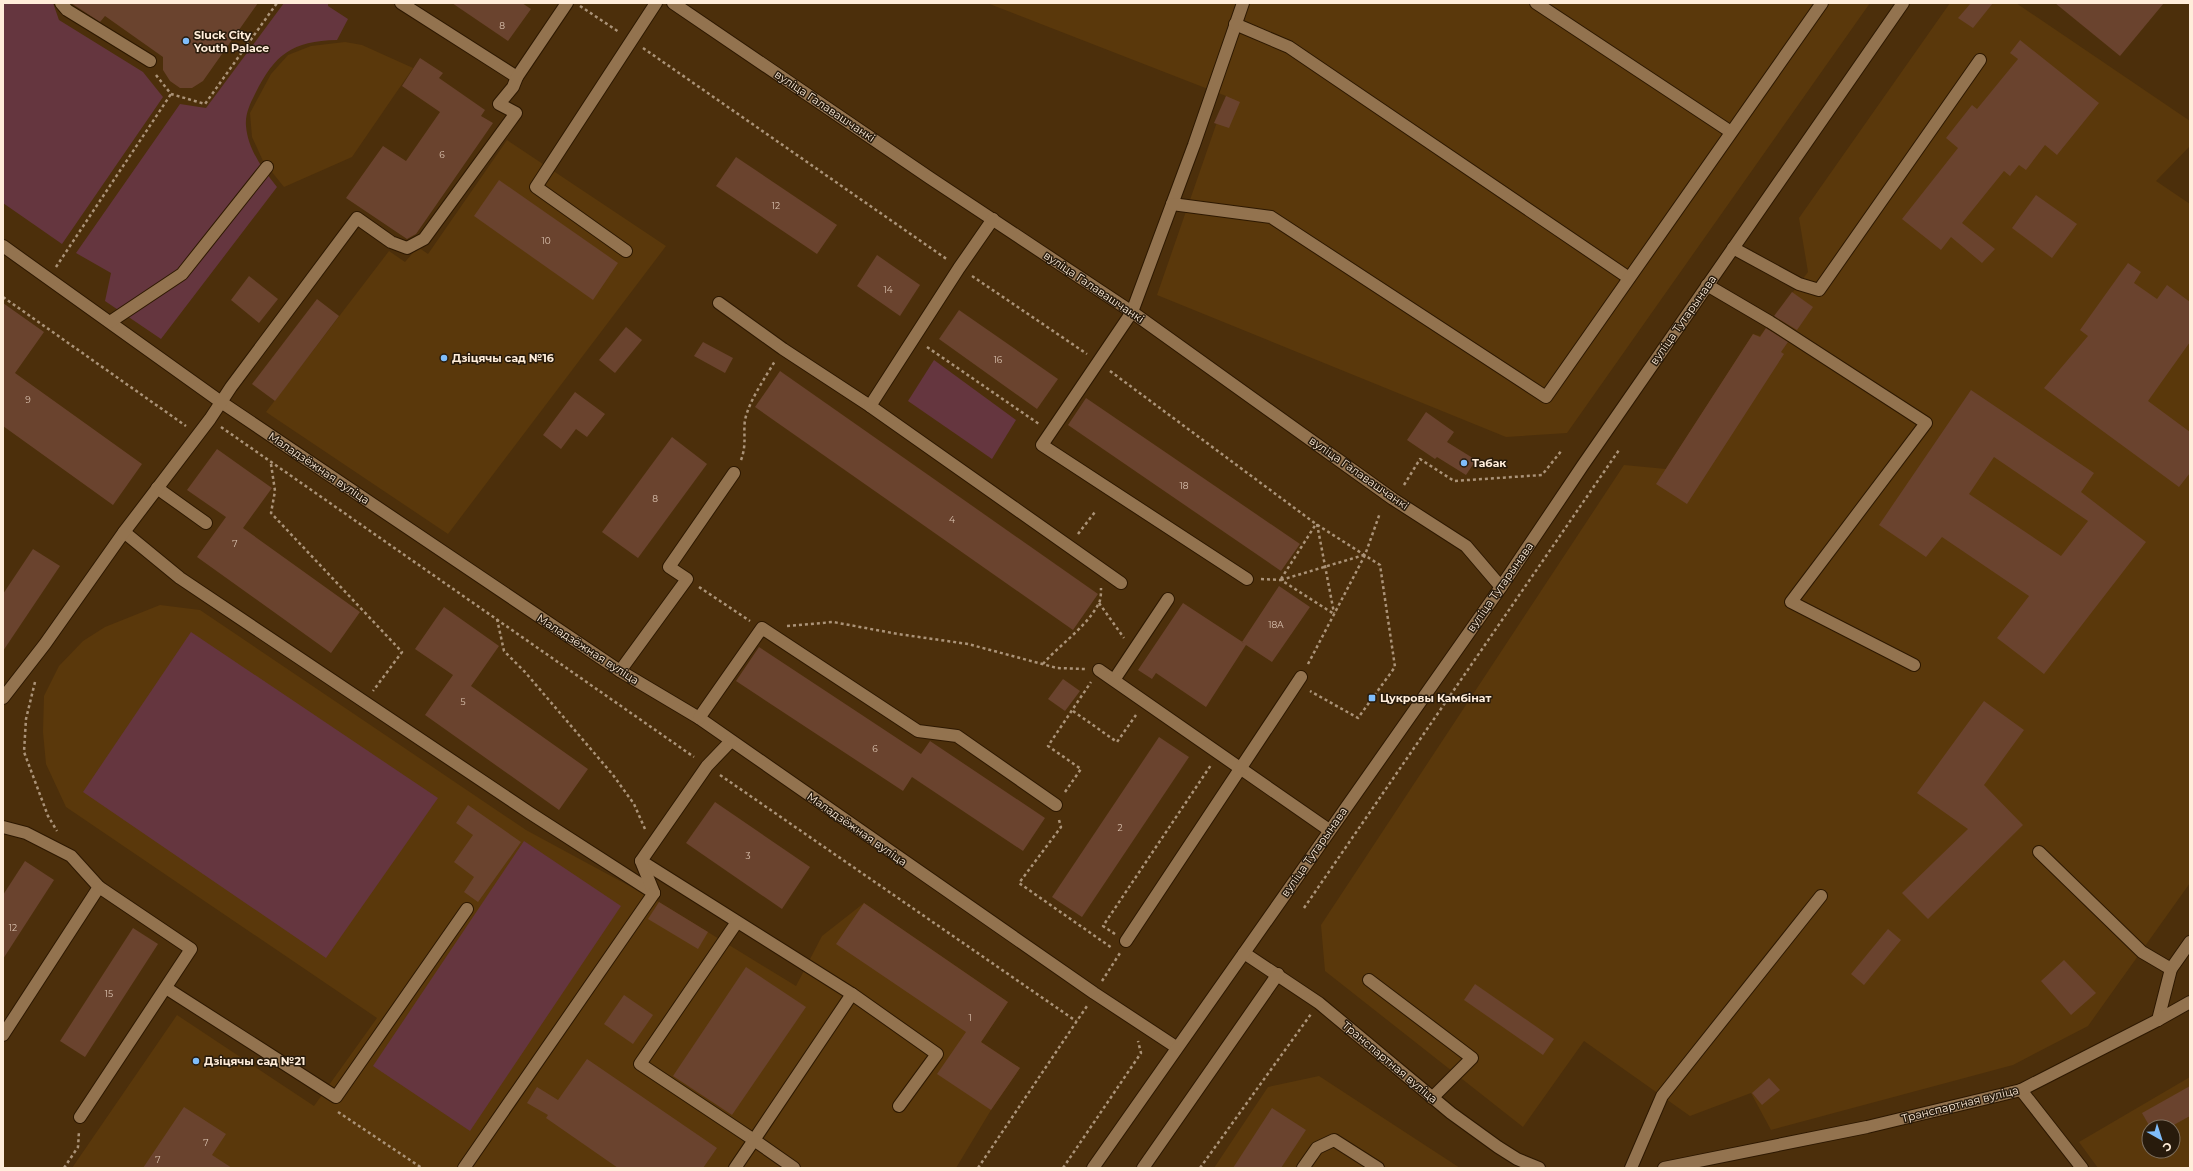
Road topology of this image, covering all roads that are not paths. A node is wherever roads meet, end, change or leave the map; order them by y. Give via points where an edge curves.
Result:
1 (61, 3) edge
2 (401, 3) edge
3 (567, 3) edge
4 (656, 3) edge
5 (673, 3) edge
6 (1243, 3) edge
7 (1536, 3) edge
8 (1822, 3) edge
9 (1903, 3) edge
10 (1236, 24) junction
11 (1980, 60) dead end
12 (150, 61) road end
13 (517, 77) junction
14 (1731, 132) junction
15 (267, 167) dead end
16 (1172, 204) junction
17 (993, 220) junction
18 (3, 246) edge
19 (1733, 248) junction
20 (626, 251) dead end
21 (1630, 278) junction
22 (1707, 285) junction
23 (719, 304) dead end
24 (1132, 312) junction
25 (110, 322) junction
26 (221, 402) junction
27 (870, 406) junction
28 (734, 473) road end
29 (157, 488) junction
30 (206, 523) dead end
31 (124, 532) junction
32 (1247, 579) road end
33 (1122, 583) dead end
34 (1501, 587) junction
35 (1168, 599) dead end
36 (1914, 665) dead end
37 (1099, 670) road end
38 (620, 671) junction
39 (1114, 680) junction
40 (1299, 680) road end
41 (3, 698) edge
42 (699, 718) junction
43 (731, 741) junction
44 (1239, 768) junction
45 (1056, 805) road end
46 (3, 827) edge
47 (1329, 830) junction
48 (2039, 852) dead end
49 (641, 861) junction
50 (99, 887) junction
51 (654, 893) junction
52 (1821, 896) dead end
53 (467, 909) dead end
54 (737, 922) junction
55 (1126, 941) road end
56 (2190, 942) edge
57 (1244, 953) junction
58 (2172, 969) junction
59 (1278, 974) junction
60 (1369, 980) dead end
61 (166, 988) junction
62 (852, 994) junction
63 (2190, 1002) edge
64 (2158, 1020) junction
65 (3, 1035) edge
66 (1176, 1047) junction
67 (2020, 1090) junction
68 (1432, 1098) junction
69 (899, 1106) dead end
70 (80, 1117) road end
71 (754, 1140) junction
72 (1711, 1164) edge
73 (464, 1168) edge
74 (735, 1168) edge
75 (794, 1168) edge
76 (1093, 1168) edge
77 (1143, 1168) edge
78 (1303, 1168) edge
79 (1378, 1168) edge
80 (1539, 1168) edge
81 (1631, 1168) edge
82 (1664, 1168) edge
83 (2082, 1168) edge

1 - 12 street via 66,10
2 - 13 street
3 - 13 street
4 - 20 street via 536,187
5 - 17 street, вуліца Галавашчанкі
6 - 10 street
7 - 14 street
8 - 14 street
9 - 19 street, вуліца Тутарынава
10 - 16 street
10 - 21 street via 1289,47
11 - 19 street via 1819,290 1799,284
13 - 26 street via 513,87 499,104 516,113 424,239 407,248 391,242 358,218
14 - 21 street
15 - 25 street via 182,274
16 - 21 street via 1271,217 1546,397
16 - 24 street
17 - 24 street, вуліца Галавашчанкі
17 - 27 street
18 - 25 street, Маладзёжная вуліца
19 - 22 street, вуліца Тутарынава
22 - 34 street, вуліца Тутарынава
22 - 36 street via 1770,322 1926,423 1791,602
23 - 27 street
24 - 32 street via 1042,445
24 - 34 street, вуліца Галавашчанкі via 1393,499 1466,546
25 - 26 street, Маладзёжная вуліца
26 - 29 street
26 - 38 street, Маладзёжная вуліца
27 - 33 street
28 - 38 street via 669,567 687,579
29 - 30 street
29 - 31 street
31 - 41 street via 45,644
31 - 51 street via 180,578 364,703
34 - 47 street, вуліца Тутарынава
35 - 39 street
37 - 39 street
38 - 42 street, Маладзёжная вуліца
39 - 44 street
40 - 44 street
42 - 43 street, Маладзёжная вуліца
42 - 45 street via 762,628 918,731 957,736
43 - 49 street via 707,766
43 - 66 street, Маладзёжная вуліца
44 - 47 street
44 - 55 street
46 - 50 street via 26,833 71,856
47 - 57 street, вуліца Тутарынава
48 - 58 street via 2142,952
49 - 51 street
49 - 54 street
50 - 61 street via 191,948
50 - 65 street
51 - 73 street
52 - 81 street via 1662,1096
53 - 61 street via 336,1097
54 - 62 street
54 - 71 street via 640,1064
56 - 58 street
57 - 59 street, Транспартная вуліца
57 - 66 street, вуліца Тутарынава
58 - 64 street
59 - 68 street, Транспартная вуліца via 1319,1003
59 - 77 street
60 - 68 street via 1472,1058
61 - 70 street
62 - 69 street via 937,1054
62 - 71 street
63 - 64 street, Транспартная вуліца
64 - 67 street, Транспартная вуліца
66 - 76 street, вуліца Тутарынава
67 - 72 street, Транспартная вуліца
67 - 83 street
68 - 80 street, Транспартная вуліца via 1498,1147 1517,1159
71 - 74 street
71 - 75 street
72 - 82 street, Транспартная вуліца
78 - 79 street via 1317,1148 1334,1140

